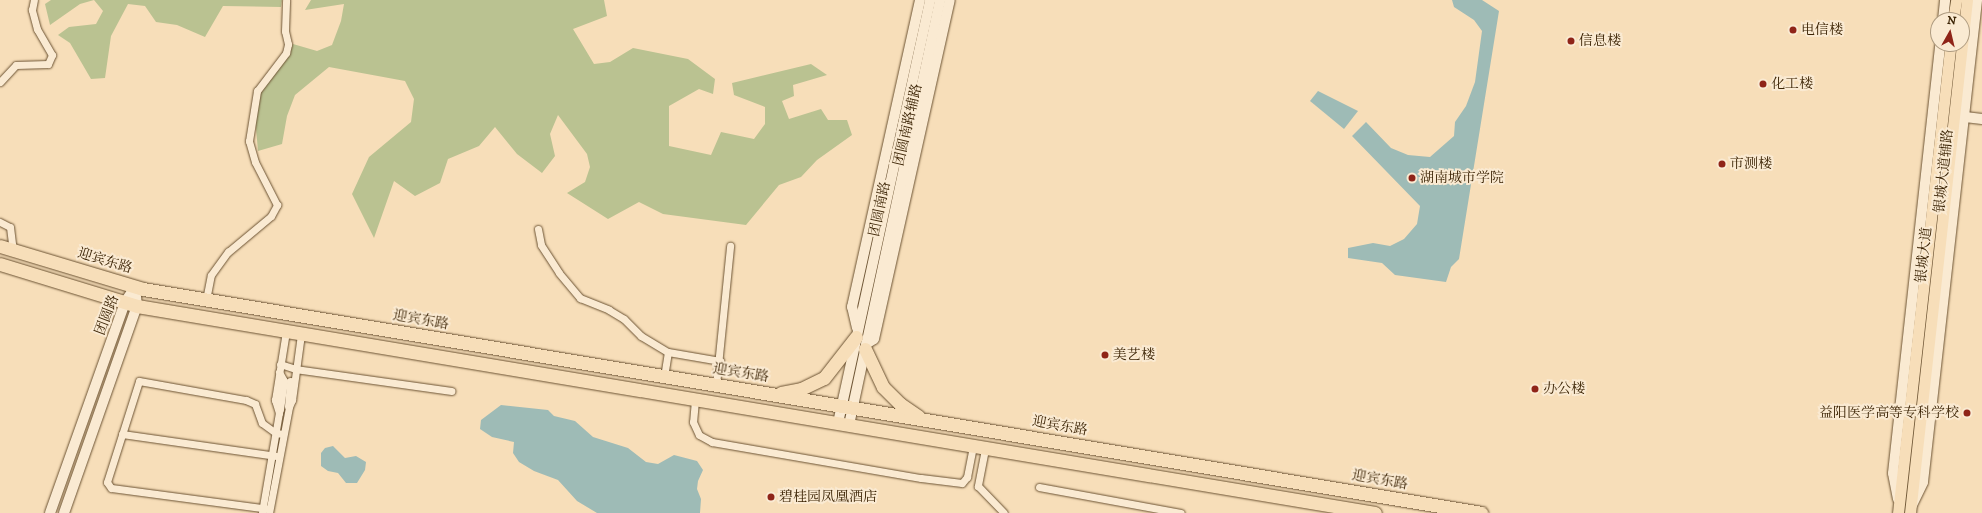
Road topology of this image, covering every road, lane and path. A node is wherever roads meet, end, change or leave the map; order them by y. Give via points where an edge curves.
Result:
1 (34, 0) edge
2 (286, 0) edge
3 (920, 0) edge
4 (930, 0) edge
5 (940, 0) edge
6 (950, 0) edge
7 (1945, 0) edge
8 (1956, 0) edge
9 (1967, 0) edge
10 (1977, 0) edge
11 (1944, 12) edge
12 (1955, 12) edge
13 (1939, 52) edge
14 (1950, 52) edge
15 (0, 82) edge
16 (1944, 115) junction
17 (1959, 116) junction
18 (1982, 118) edge
19 (0, 222) edge
20 (538, 229) dead end
21 (0, 246) edge
22 (730, 246) dead end
23 (13, 250) junction
24 (0, 264) edge
25 (135, 287) junction
26 (206, 300) junction
27 (131, 304) junction
28 (286, 331) junction
29 (301, 334) junction
30 (861, 340) junction
31 (668, 352) junction
32 (720, 361) junction
33 (280, 364) junction
34 (295, 369) junction
35 (664, 377) junction
36 (716, 386) junction
37 (451, 391) dead end
38 (774, 395) junction
39 (695, 400) junction
40 (847, 407) junction
41 (923, 420) junction
42 (843, 424) junction
43 (122, 434) junction
44 (280, 434) junction
45 (979, 448) junction
46 (275, 456) junction
47 (1039, 487) dead end
48 (1899, 509) edge
49 (265, 511) edge
50 (1910, 511) edge
51 (1366, 512) edge
52 (50, 513) edge
53 (64, 513) edge
54 (1004, 513) edge
55 (1180, 513) edge
56 (1480, 513) edge

1 - 15 street via 32,10 36,29 52,56 48,64 16,65
2 - 26 street via 286,53 257,91 249,141 255,162 277,205 271,216 228,252 211,275
3 - 30 street, 团圆南路辅路 via 852,307
4 - 30 street, 团圆南路
5 - 30 street, 团圆南路
6 - 30 street, 团圆南路辅路 via 874,339
7 - 11 street
8 - 12 main road
9 - 17 main road, 银城大道
10 - 17 street, 银城大道辅路
13 - 48 street, 银城大道辅路 via 1893,473
14 - 16 main road, 银城大道
16 - 17 street
16 - 48 main road, 银城大道
17 - 18 street
17 - 50 main road, 银城大道
19 - 23 street via 10,228
20 - 31 street via 541,245 559,273 580,298 610,310 641,336
21 - 23 highway, 迎宾东路
22 - 32 street
23 - 25 highway, 迎宾东路
24 - 27 highway
25 - 26 highway, 迎宾东路
25 - 27 street, 团圆路
26 - 35 highway, 迎宾东路
27 - 28 highway
27 - 52 street, 团圆路
27 - 53 street, 团圆路
28 - 29 highway
28 - 33 street
29 - 34 street
29 - 39 highway
30 - 38 highway via 824,378 801,389
30 - 40 street, 团圆南路
30 - 40 street, 团圆南路
30 - 41 highway via 883,387 900,404
31 - 32 street
31 - 35 street
32 - 36 street
33 - 34 street
33 - 44 street via 279,372 284,381 279,413
34 - 37 street
34 - 44 street
35 - 36 highway, 迎宾东路
36 - 38 highway, 迎宾东路
38 - 40 highway, 迎宾东路
39 - 42 highway
39 - 45 street via 693,422 699,435 712,442 928,479 962,483
40 - 41 highway, 迎宾东路
40 - 42 street, 团圆南路
41 - 56 highway, 迎宾东路
42 - 45 highway
43 - 44 street via 139,382 246,400 255,404 262,423
43 - 46 street
43 - 49 street via 107,482 111,488
44 - 46 street
45 - 51 highway
45 - 54 street via 978,486
46 - 49 street
47 - 55 street

